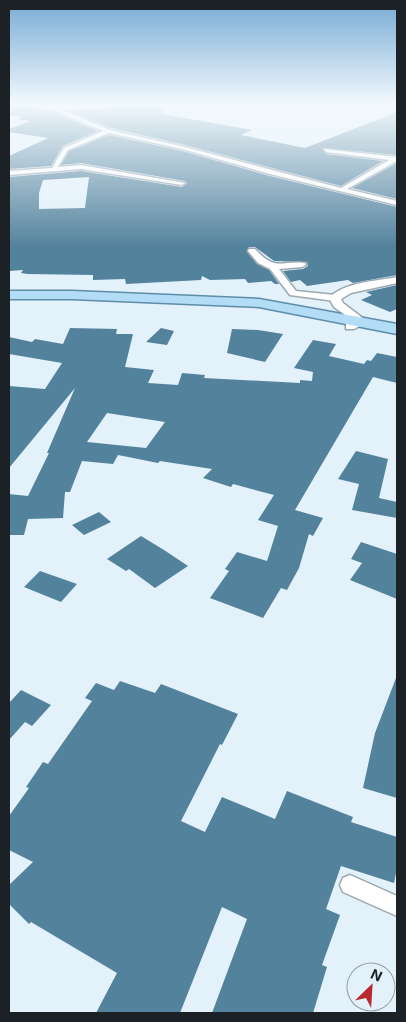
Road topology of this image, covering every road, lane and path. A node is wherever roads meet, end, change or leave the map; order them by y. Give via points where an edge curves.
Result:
1 (64, 152) edge
2 (195, 152) edge
3 (339, 152) edge
4 (396, 159) edge
5 (54, 169) junction
6 (9, 172) edge
7 (182, 184) dead end
8 (343, 189) junction
9 (397, 203) edge
10 (252, 251) dead end
11 (302, 265) dead end
12 (273, 267) junction
13 (397, 280) edge
14 (335, 298) junction
15 (13, 300) edge
16 (356, 324) junction
17 (397, 329) edge
18 (397, 337) edge
19 (350, 885) dead end
20 (397, 906) edge

1 - 5 street
2 - 8 street
3 - 4 street
4 - 8 street
5 - 6 street
5 - 7 street via 90,168
8 - 9 street
10 - 12 street
11 - 12 street
12 - 14 street via 293,292
13 - 14 street via 347,291
14 - 16 street
15 - 16 main road via 225,309
16 - 17 main road
16 - 18 main road
19 - 20 street

